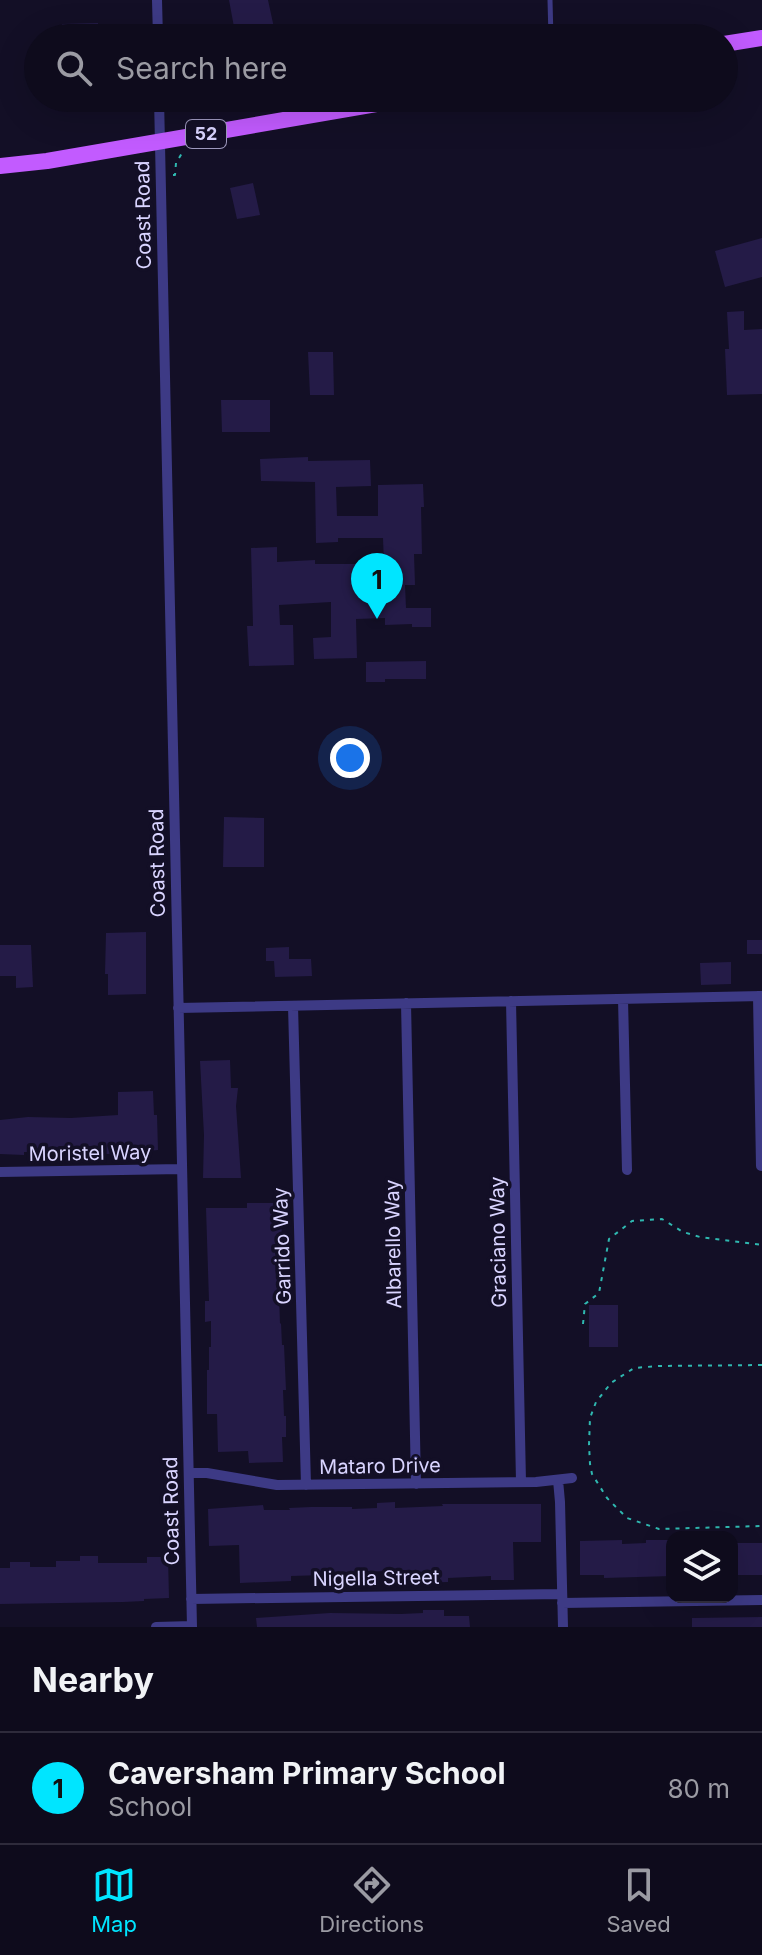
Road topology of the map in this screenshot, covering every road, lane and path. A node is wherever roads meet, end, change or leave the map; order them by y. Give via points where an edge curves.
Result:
1 (157, 0) edge
2 (550, 0) edge
3 (158, 24) edge
4 (551, 24) edge
5 (762, 38) edge
6 (738, 42) edge
7 (159, 112) edge
8 (331, 112) edge
9 (160, 142) junction
10 (0, 166) edge
11 (760, 996) edge
12 (623, 999) junction
13 (511, 1001) junction
14 (406, 1003) junction
15 (293, 1006) junction
16 (178, 1008) junction
17 (761, 1166) edge
18 (182, 1169) junction
19 (627, 1170) dead end
20 (0, 1172) edge
21 (762, 1245) edge
22 (583, 1324) dead end
23 (762, 1365) edge
24 (189, 1473) junction
25 (572, 1478) dead end
26 (558, 1480) junction
27 (521, 1482) junction
28 (416, 1484) junction
29 (306, 1485) junction
30 (762, 1526) edge
31 (191, 1599) junction
32 (562, 1599) junction
33 (762, 1600) edge
34 (156, 1627) edge
35 (192, 1627) edge
36 (563, 1627) edge

1 - 3 street
2 - 4 lane
5 - 6 main road
7 - 9 street, Coast Road
8 - 9 main road, 52
9 - 10 main road, 52
9 - 16 street, Coast Road
11 - 12 street
11 - 17 street
12 - 13 street
12 - 19 street
13 - 14 street
13 - 27 street, Graciano Way
14 - 15 street
14 - 28 street, Albarello Way
15 - 16 street
15 - 29 street, Garrido Way
16 - 18 street, Coast Road
18 - 20 street, Moristel Way
18 - 24 street, Coast Road
21 - 22 path via 700,1237 662,1219 632,1221 609,1239 599,1293 585,1304
23 - 30 path via 634,1368 611,1383 596,1402 589,1445 592,1474 627,1518 659,1529
24 - 29 street, Mataro Drive
24 - 31 street, Coast Road
25 - 26 street, Mataro Drive
26 - 27 street, Mataro Drive
26 - 32 street
27 - 28 street, Mataro Drive
28 - 29 street, Mataro Drive
31 - 32 street, Nigella Street
31 - 35 street, Coast Road
32 - 33 street, Nigella Street
32 - 36 street
34 - 35 street

